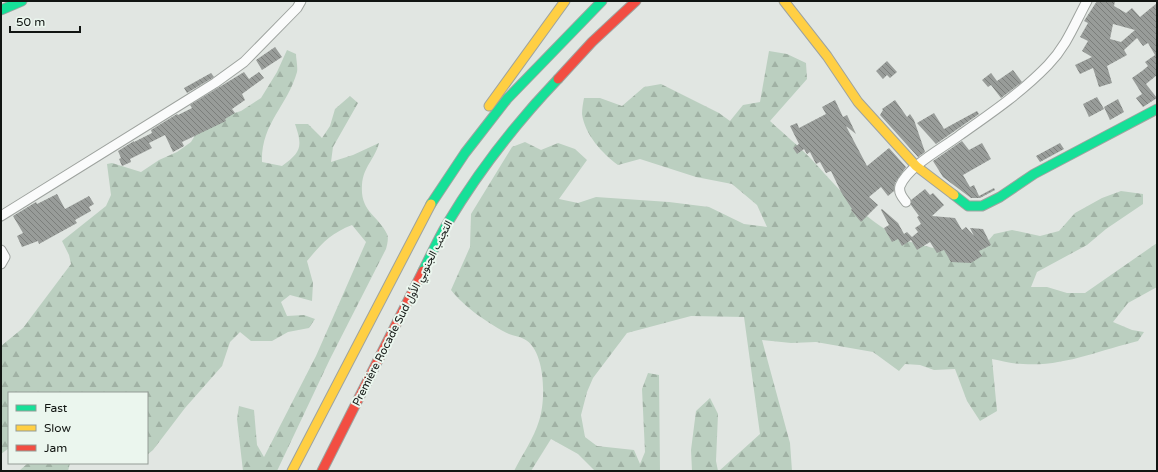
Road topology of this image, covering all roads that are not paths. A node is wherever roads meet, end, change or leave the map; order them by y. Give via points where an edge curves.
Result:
1 (22, 1) edge
2 (301, 1) edge
3 (566, 1) edge
4 (602, 1) edge
5 (636, 1) edge
6 (784, 1) edge
7 (1087, 1) edge
8 (1, 10) edge
9 (1157, 109) edge
10 (916, 166) junction
11 (434, 199) junction
12 (906, 202) dead end
13 (1, 216) edge
14 (1, 250) edge
15 (1, 264) edge
16 (292, 471) edge
17 (322, 471) edge

1 - 8 main road
2 - 13 street via 244,62
3 - 11 main road via 474,127
4 - 11 main road via 508,99 465,153
5 - 17 main road, Première Rocade Sud التجنب الجنوبي الأول via 592,42 523,116 450,218
6 - 10 main road via 827,56 858,102
7 - 10 street via 1071,36 1047,66 1029,83
9 - 10 main road via 1034,174 982,206 968,206
10 - 12 street via 900,187 900,194
11 - 16 main road
14 - 15 street via 5,257

